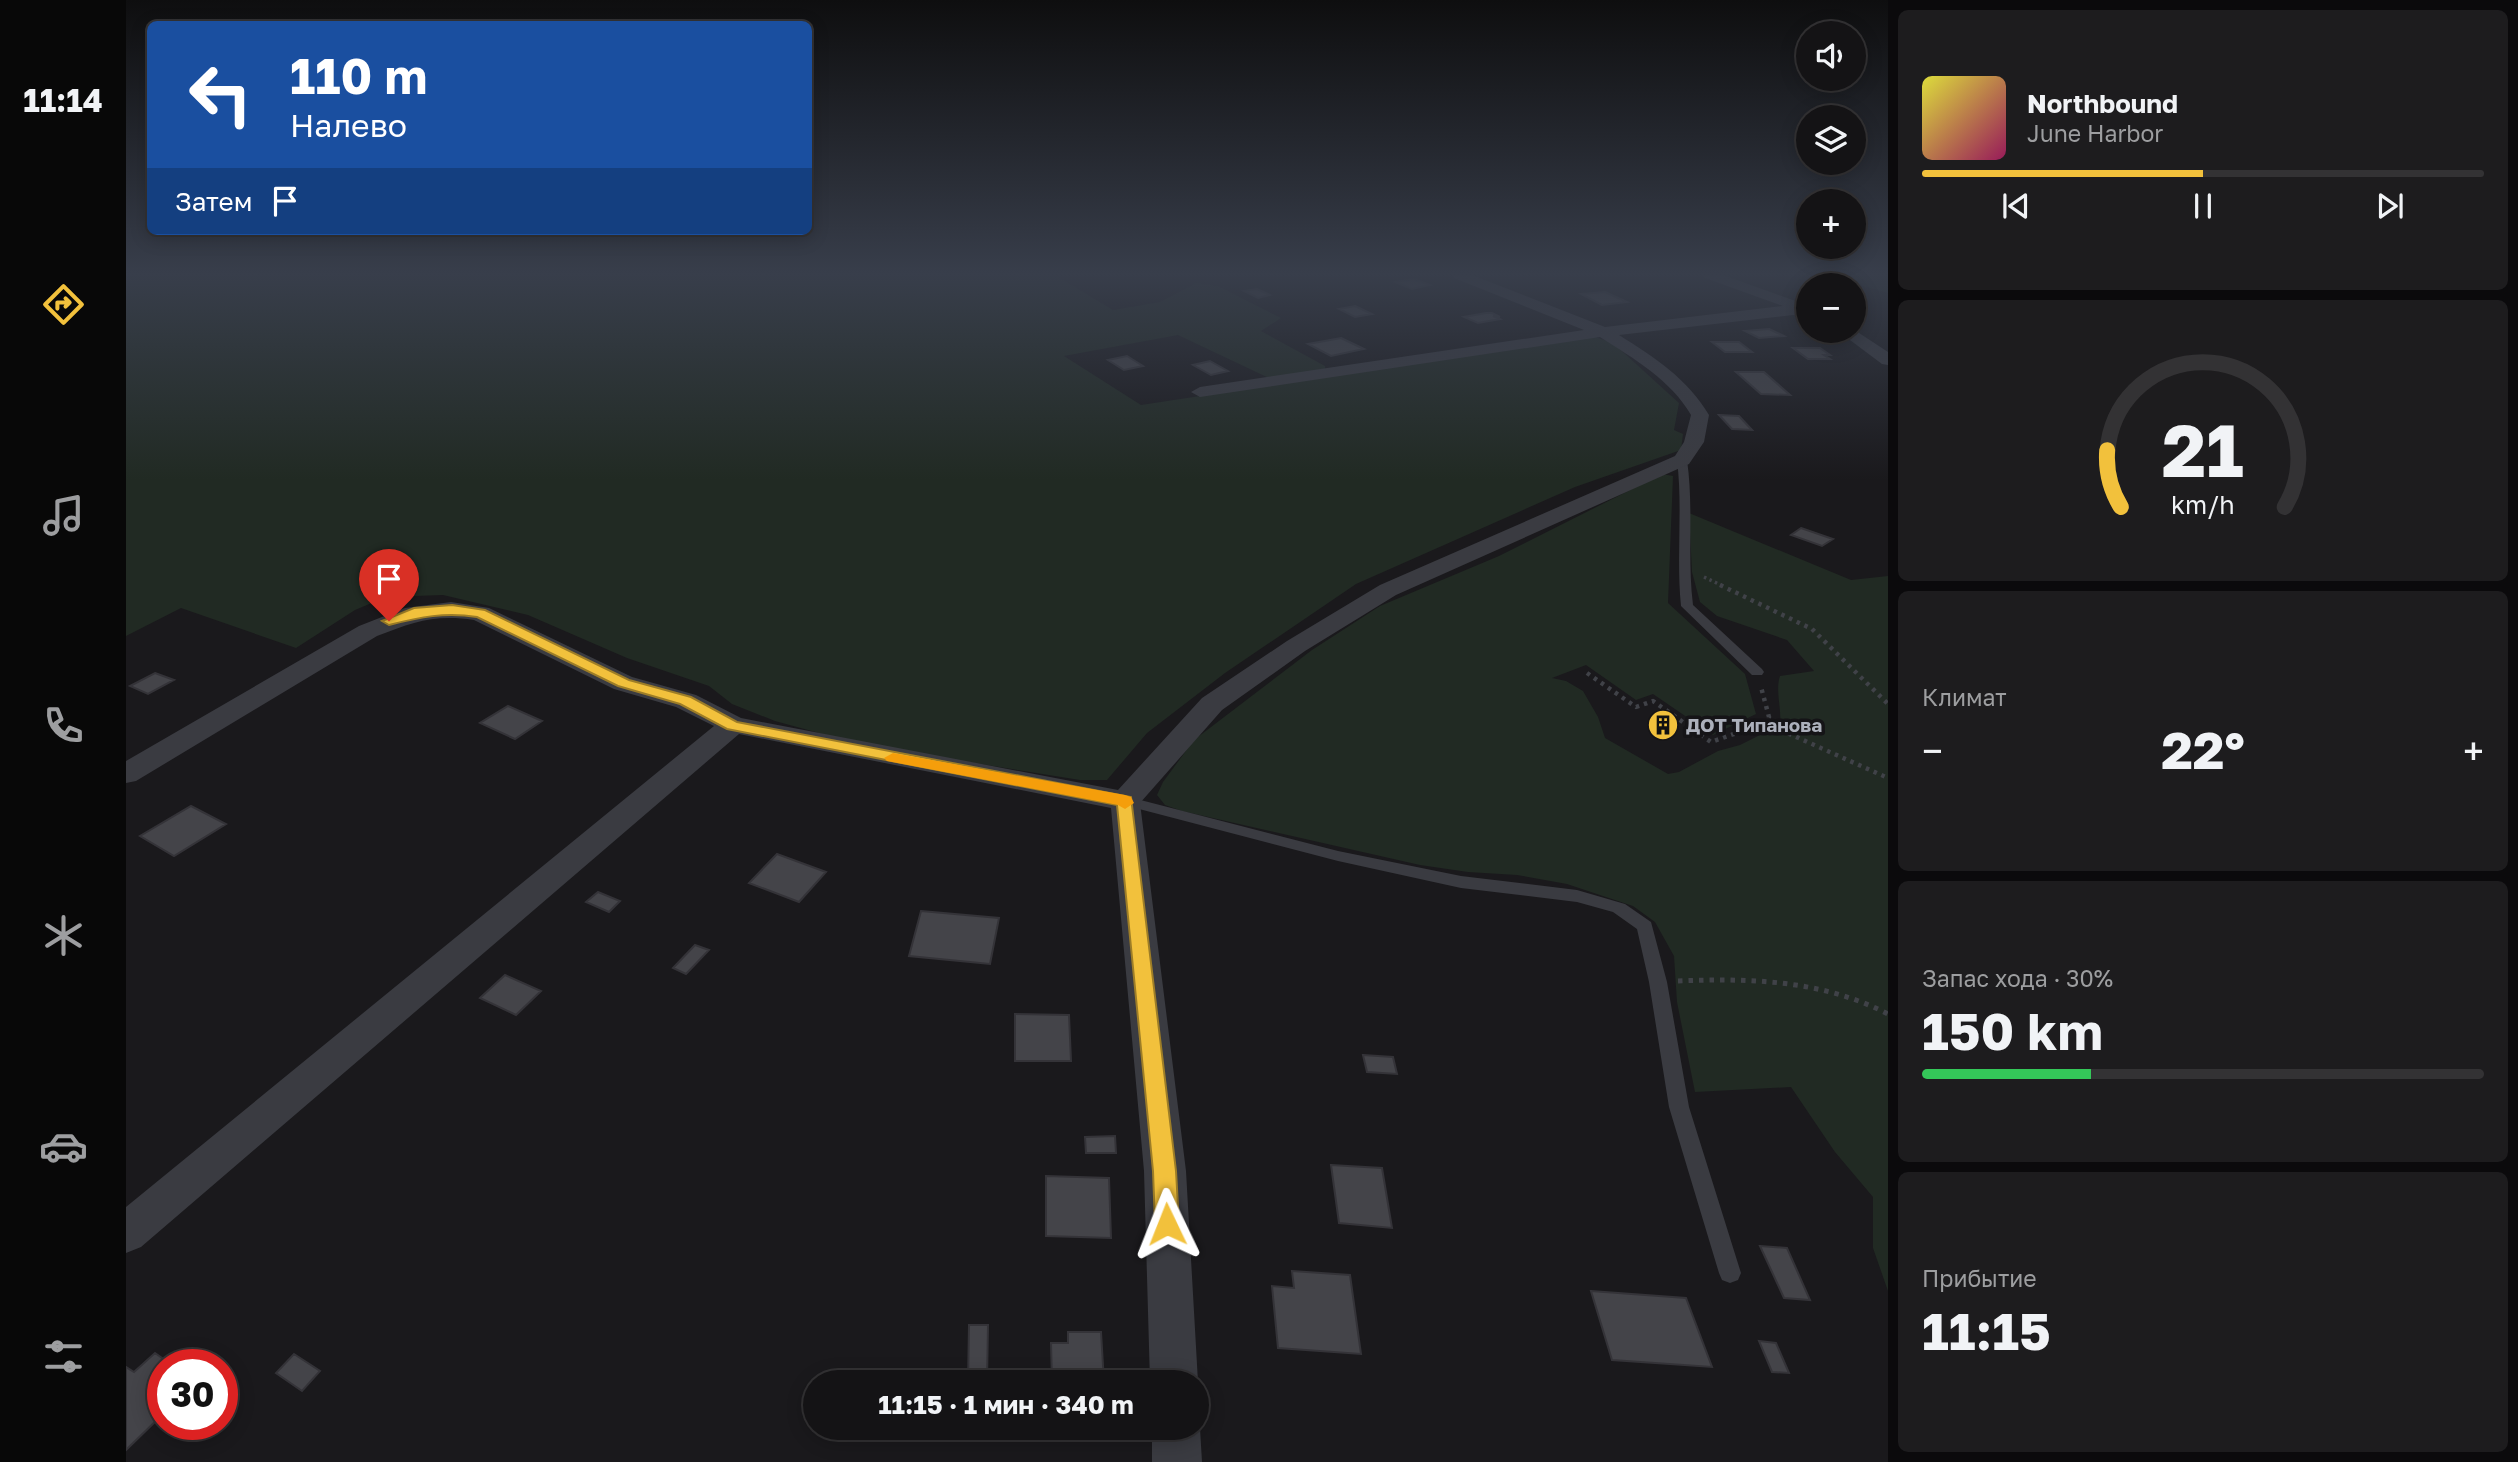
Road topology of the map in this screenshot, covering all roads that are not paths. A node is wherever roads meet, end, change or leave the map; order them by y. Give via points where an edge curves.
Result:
1 (1527, 343) edge
2 (1621, 343) edge
3 (1864, 343) edge
4 (1888, 360) edge
5 (1200, 392) dead end
6 (1682, 460) junction
7 (1757, 672) road end
8 (733, 725) junction
9 (126, 774) edge
10 (1125, 801) junction
11 (126, 1233) edge
12 (1730, 1272) dead end
13 (1173, 1370) edge
14 (1176, 1440) edge
15 (1177, 1462) edge

1 - 5 street
2 - 6 street via 1692,401 1700,415 1694,442
3 - 4 street
6 - 7 lane via 1687,606
6 - 10 street via 1388,590 1296,646 1212,704
8 - 9 street via 686,701 623,683 480,613 452,609 414,613 368,631
8 - 10 street
8 - 11 street
10 - 12 lane via 1461,883 1577,896 1619,908 1645,926 1679,1107
10 - 13 street via 1165,1171
14 - 15 street

